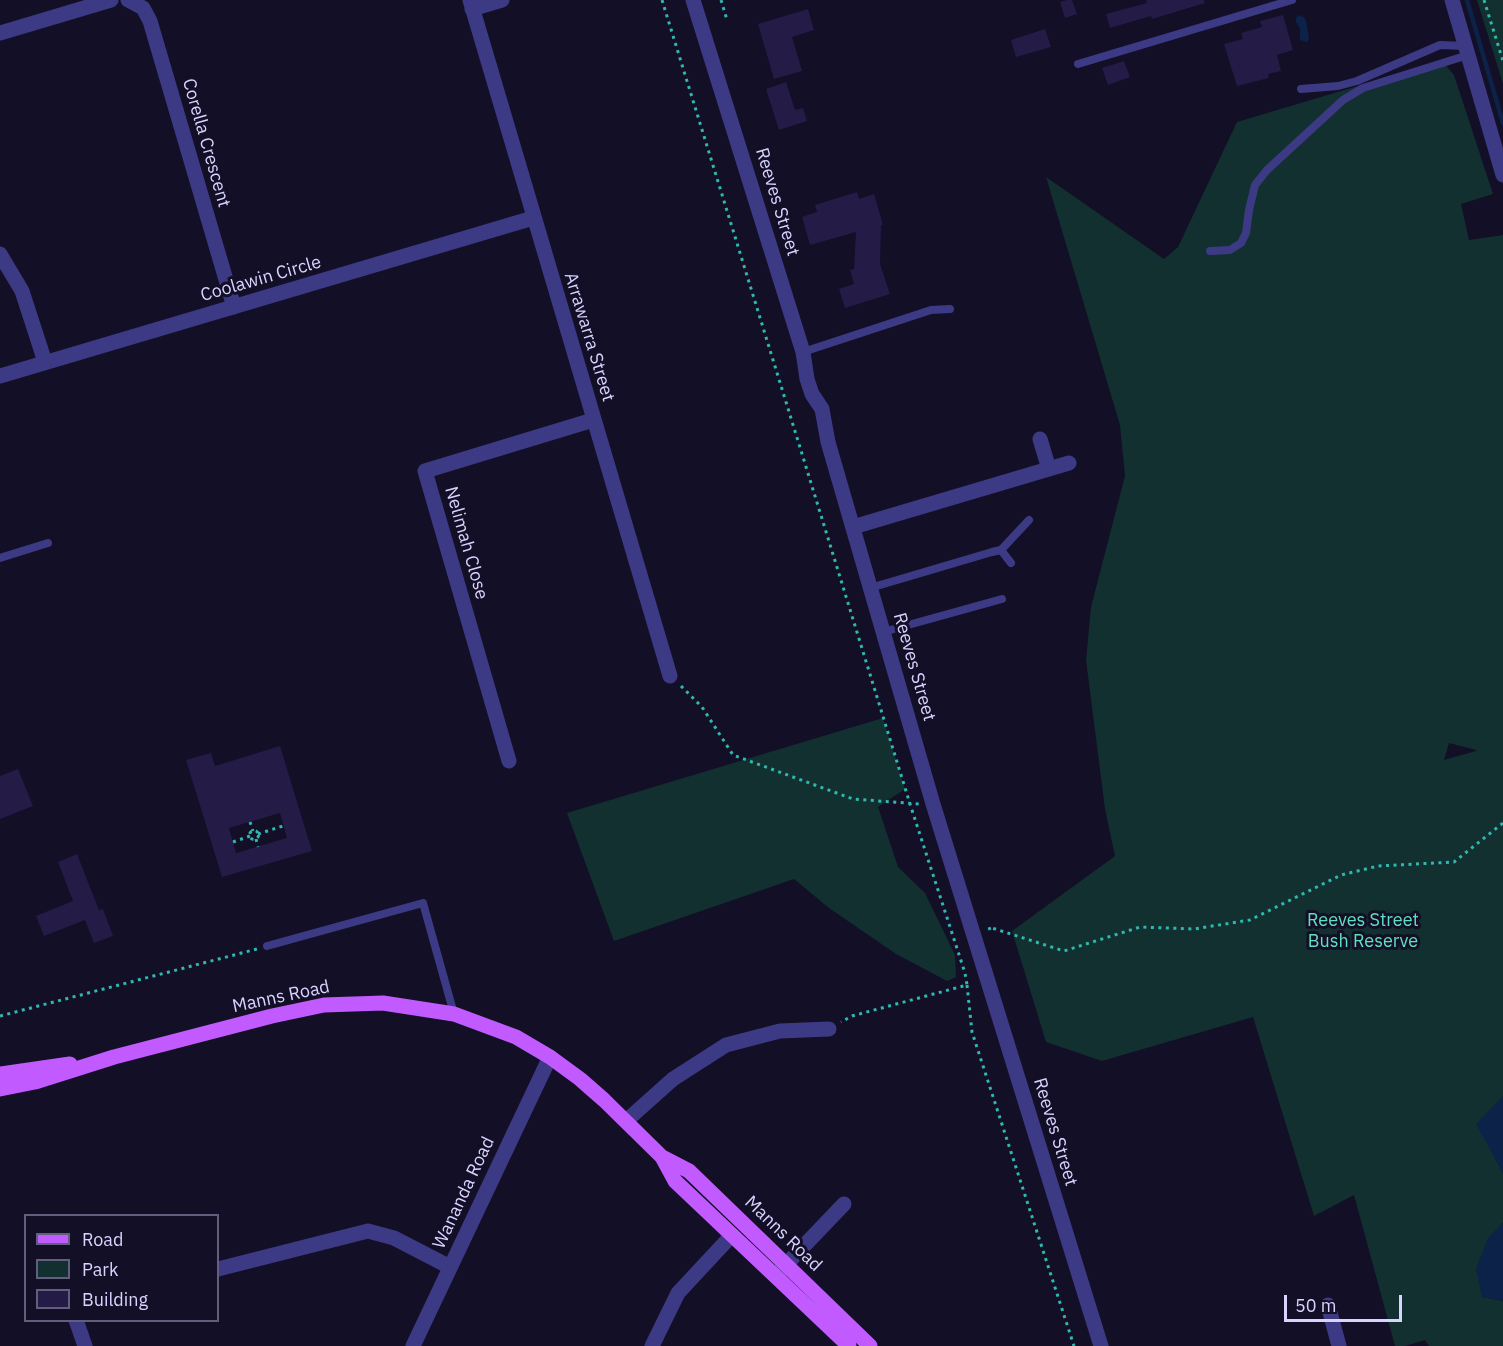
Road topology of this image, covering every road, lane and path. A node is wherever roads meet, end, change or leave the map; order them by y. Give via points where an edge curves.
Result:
1 (111, 0) edge
2 (128, 0) edge
3 (502, 0) edge
4 (662, 0) edge
5 (693, 0) edge
6 (721, 0) edge
7 (1292, 0) edge
8 (1452, 0) edge
9 (1484, 0) edge
10 (471, 5) edge
11 (727, 20) dead end
12 (0, 33) edge
13 (1467, 51) junction
14 (1503, 62) edge
15 (1078, 64) dead end
16 (1301, 89) dead end
17 (1503, 175) edge
18 (533, 218) junction
19 (1210, 251) dead end
20 (0, 254) edge
21 (234, 307) junction
22 (950, 309) dead end
23 (803, 352) junction
24 (45, 362) junction
25 (0, 376) edge
26 (593, 420) junction
27 (1040, 439) dead end
28 (1069, 463) dead end
29 (1049, 469) junction
30 (1029, 520) dead end
31 (853, 527) junction
32 (48, 543) dead end
33 (1001, 550) junction
34 (0, 558) edge
35 (1011, 563) dead end
36 (870, 588) junction
37 (1002, 599) dead end
38 (883, 632) junction
39 (670, 676) joint
40 (509, 761) dead end
41 (910, 804) junction
42 (933, 804) junction
43 (250, 822) dead end
44 (1503, 823) edge
45 (284, 826) dead end
46 (253, 831) junction
47 (258, 834) junction
48 (250, 836) junction
49 (256, 839) junction
50 (233, 842) dead end
51 (258, 847) dead end
52 (992, 937) dead end
53 (267, 946) joint
54 (967, 985) junction
55 (454, 1014) junction
56 (0, 1016) edge
57 (829, 1029) joint
58 (114, 1057) junction
59 (550, 1057) junction
60 (0, 1074) edge
61 (0, 1089) edge
62 (626, 1121) junction
63 (662, 1157) junction
64 (844, 1204) dead end
65 (732, 1234) junction
66 (450, 1267) junction
67 (219, 1269) edge
68 (781, 1270) junction
69 (1328, 1305) dead end
70 (77, 1322) edge
71 (84, 1346) edge
72 (413, 1346) edge
73 (652, 1346) edge
74 (849, 1346) edge
75 (870, 1346) edge
76 (1074, 1346) edge
77 (1101, 1346) edge
78 (1339, 1346) edge

1 - 12 street
2 - 21 street, Corella Crescent via 142,8 150,21
3 - 10 street
4 - 41 path
5 - 23 street, Reeves Street
6 - 11 path
7 - 15 lane
8 - 13 street
9 - 14 path
10 - 18 street, Arrawarra Street
13 - 16 lane via 1440,45 1357,81
13 - 17 street
13 - 19 lane via 1363,88 1343,100 1267,170 1255,186 1241,243 1230,250
18 - 21 street, Coolawin Circle
18 - 26 street, Arrawarra Street
20 - 24 street via 22,291
21 - 24 street, Coolawin Circle
22 - 23 lane via 931,310
23 - 31 street, Reeves Street via 807,380 822,408
24 - 25 street, Coolawin Circle
26 - 39 street, Arrawarra Street
26 - 40 street, Nelimah Close via 425,471
27 - 29 street
28 - 29 street
29 - 31 street
30 - 33 lane
31 - 36 street, Reeves Street
32 - 34 lane
33 - 35 lane
33 - 36 lane
36 - 38 street, Reeves Street
37 - 38 lane
38 - 42 street, Reeves Street
39 - 41 path via 702,707 733,755 853,799
41 - 42 path
41 - 54 path
42 - 77 street, Reeves Street
43 - 46 path
44 - 52 path via 1454,862 1378,867 1341,875 1250,921 1194,929 1140,927 1064,951 989,927
45 - 47 path
46 - 47 path
46 - 48 path
47 - 49 path
48 - 49 path
48 - 50 path
49 - 51 path
53 - 55 lane via 423,903
53 - 56 path
54 - 57 path via 852,1016
54 - 76 path via 972,1032
55 - 58 main road, Manns Road via 383,1003 324,1005
55 - 59 main road, Manns Road via 516,1037
57 - 62 street via 780,1031 726,1045 673,1078
58 - 60 main road, Manns Road
58 - 61 main road, Manns Road
59 - 62 main road, Manns Road
59 - 66 street, Wananda Road
62 - 63 main road, Manns Road
63 - 65 main road, Manns Road via 675,1181
63 - 68 main road, Manns Road via 690,1171
64 - 68 street
65 - 68 main road, Manns Road
65 - 73 street via 678,1293
66 - 67 street via 394,1238 368,1231
66 - 72 street, Wananda Road
68 - 74 main road, Manns Road
68 - 75 main road, Manns Road
69 - 78 street
70 - 71 street

